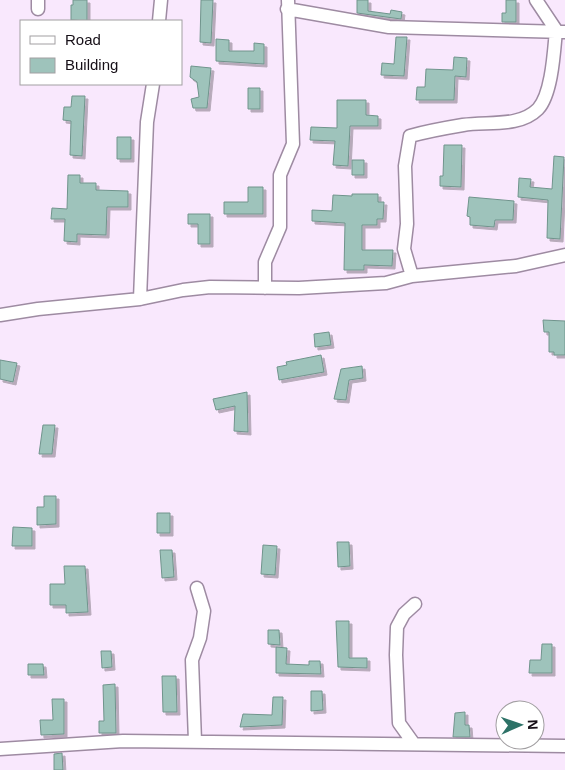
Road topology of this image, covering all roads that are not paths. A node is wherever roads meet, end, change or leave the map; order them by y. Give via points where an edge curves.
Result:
1 (161, 0) edge
2 (536, 0) edge
3 (287, 4) edge
4 (159, 20) edge
5 (561, 31) edge
6 (153, 85) edge
7 (565, 255) edge
8 (412, 276) junction
9 (265, 288) junction
10 (140, 299) junction
11 (0, 315) edge
12 (197, 588) dead end
13 (415, 604) dead end
14 (196, 741) junction
15 (414, 744) junction
16 (565, 746) edge
17 (0, 750) edge

1 - 4 street
2 - 5 street
3 - 5 street via 389,27
3 - 9 street via 293,144 280,175 280,227 265,262
5 - 8 street via 539,108 526,117 507,122 436,128 410,136 405,166 404,249
6 - 10 street via 147,122
7 - 8 street via 516,266
8 - 9 street via 386,283
9 - 10 street via 210,287
10 - 11 street
12 - 14 street via 204,612 192,660
13 - 15 street via 404,614 398,627 396,655 399,723
14 - 15 street
14 - 17 street
15 - 16 street

